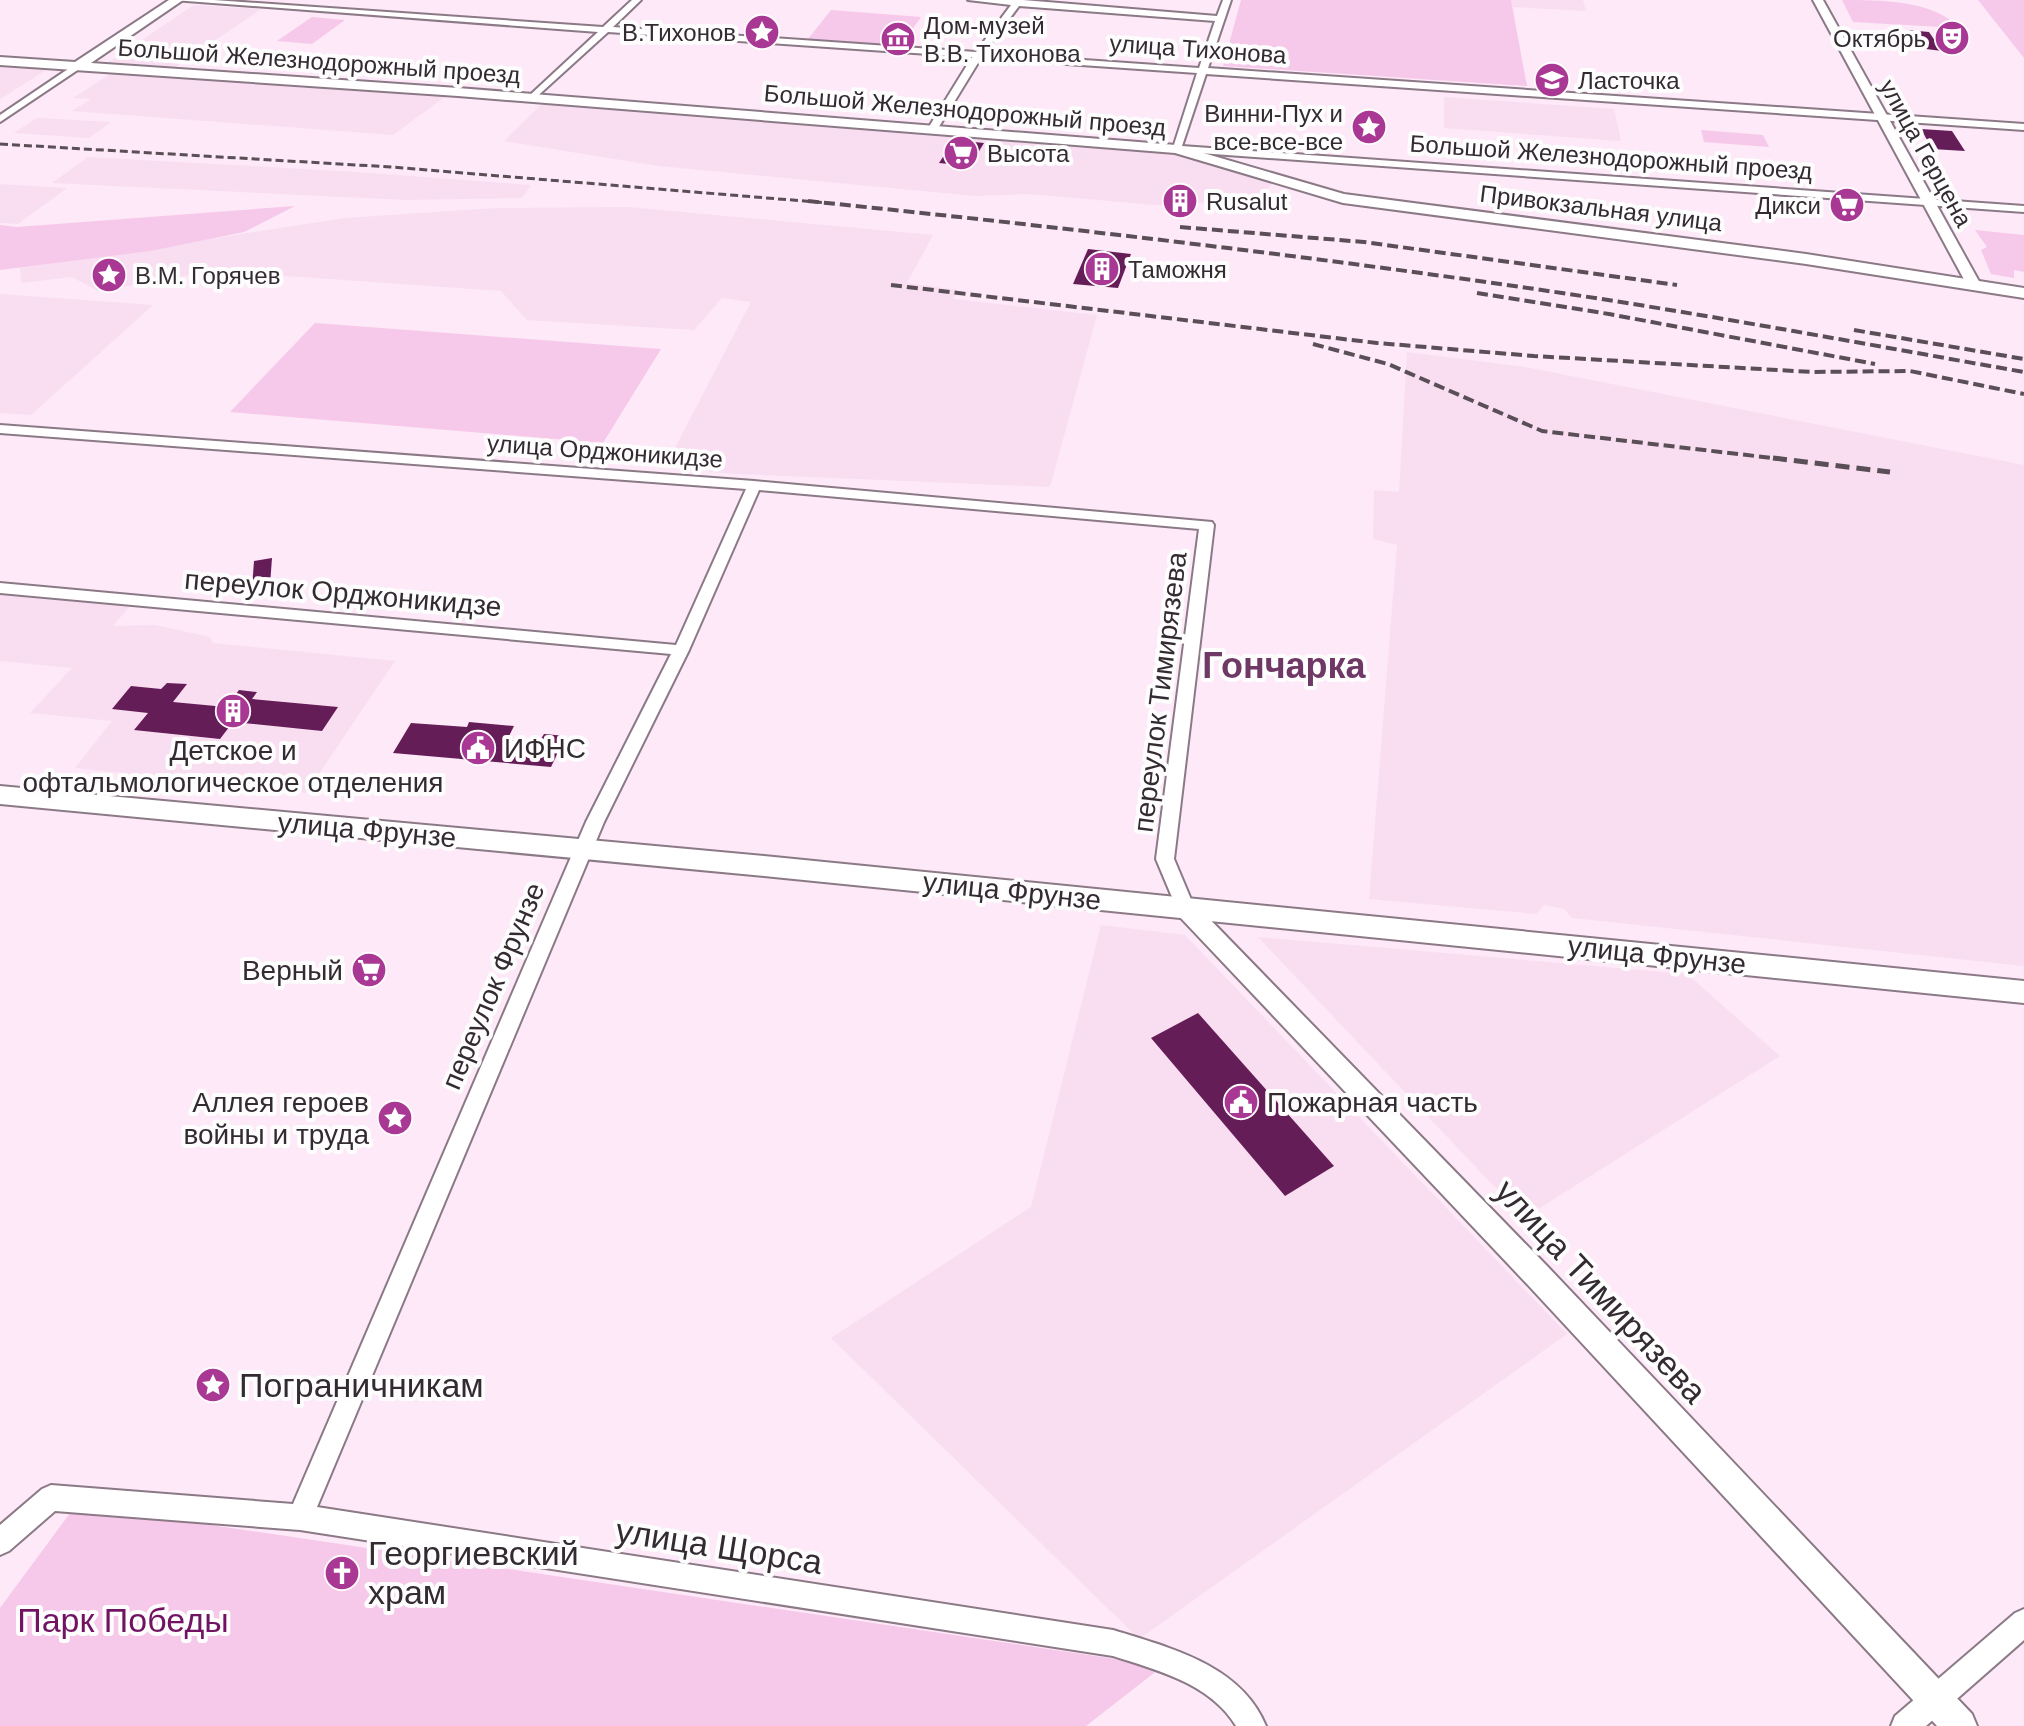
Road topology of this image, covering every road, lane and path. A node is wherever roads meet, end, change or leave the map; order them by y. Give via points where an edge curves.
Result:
1 (177, 0) edge
2 (637, 0) edge
3 (972, 0) edge
4 (1227, 0) edge
5 (1818, 0) edge
6 (1018, 2) edge
7 (1221, 19) junction
8 (605, 29) junction
9 (979, 54) junction
10 (0, 61) edge
11 (77, 67) junction
12 (1203, 70) junction
13 (532, 98) junction
14 (1881, 118) junction
15 (0, 119) edge
16 (2024, 127) edge
17 (932, 130) junction
18 (1176, 149) junction
19 (1927, 202) junction
20 (2024, 209) edge
21 (1974, 285) junction
22 (2024, 293) edge
23 (0, 429) edge
24 (754, 485) junction
25 (1207, 525) joint
26 (0, 588) edge
27 (681, 650) junction
28 (0, 795) edge
29 (582, 850) junction
30 (1186, 909) junction
31 (2024, 992) edge
32 (300, 1517) junction
33 (0, 1542) edge
34 (2024, 1622) edge
35 (1935, 1698) junction
36 (1252, 1726) edge
37 (1905, 1726) edge
38 (1960, 1726) edge

1 - 8 street, улица Тихонова
1 - 11 main road
2 - 8 street
3 - 6 street
4 - 7 street
5 - 14 street, улица Герцена
6 - 7 street
6 - 9 street
7 - 12 street
8 - 9 street, улица Тихонова
8 - 13 street
9 - 12 street, улица Тихонова
9 - 17 street
10 - 11 main road, Большой Железнодорожный проезд
11 - 13 main road, Большой Железнодорожный проезд
11 - 15 street
12 - 14 street, улица Тихонова
12 - 18 street
13 - 17 main road, Большой Железнодорожный проезд
14 - 16 street, улица Тихонова
14 - 19 street, улица Герцена
17 - 18 main road, Большой Железнодорожный проезд
18 - 19 street, Большой Железнодорожный проезд
18 - 21 main road, Привокзальная улица via 1343,198
19 - 20 street, Большой Железнодорожный проезд
19 - 21 street, улица Герцена
21 - 22 main road, Привокзальная улица
23 - 24 street, улица Орджоникидзе
24 - 25 street, улица Орджоникидзе
24 - 27 street, переулок Фрунзе
25 - 30 street, переулок Тимирязева via 1165,859
26 - 27 street, переулок Орджоникидзе
27 - 29 street, переулок Фрунзе
28 - 29 main road, улица Фрунзе
29 - 30 main road, улица Фрунзе
29 - 32 street, переулок Фрунзе
30 - 31 main road, улица Фрунзе
30 - 35 street, улица Тимирязева
32 - 33 street, улица Щорса via 51,1498
32 - 36 street, улица Щорса via 1113,1643 1180,1664 1236,1700
34 - 35 street
35 - 37 street
35 - 38 street, улица Тимирязева

